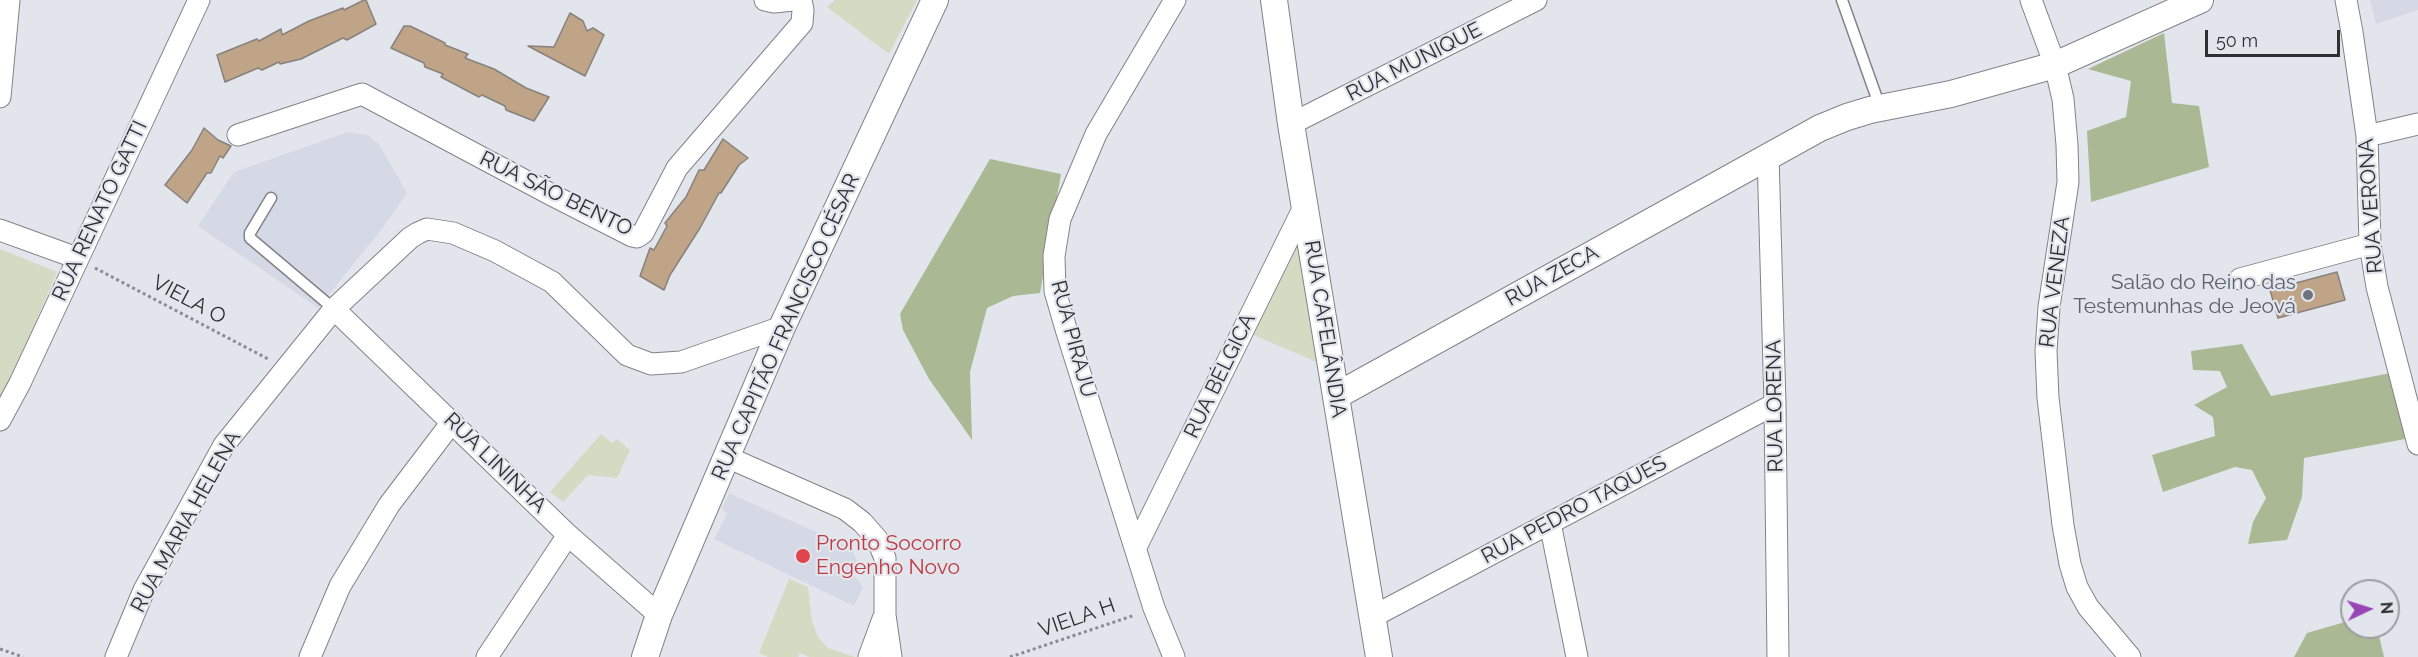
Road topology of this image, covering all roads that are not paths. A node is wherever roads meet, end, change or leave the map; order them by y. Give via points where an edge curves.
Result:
1 (9, 0) edge
2 (199, 0) edge
3 (765, 0) edge
4 (793, 0) edge
5 (801, 0) edge
6 (935, 0) edge
7 (1175, 0) edge
8 (1274, 0) edge
9 (1842, 0) edge
10 (2031, 0) edge
11 (2200, 0) edge
12 (2346, 0) edge
13 (1526, 2) edge
14 (2055, 65) junction
15 (0, 97) edge
16 (1880, 108) junction
17 (1291, 123) junction
18 (2418, 124) edge
19 (238, 135) dead end
20 (2367, 136) junction
21 (1767, 155) junction
22 (271, 198) dead end
23 (1305, 205) junction
24 (0, 230) edge
25 (2370, 244) junction
26 (77, 258) junction
27 (2240, 279) dead end
28 (333, 309) junction
29 (782, 327) junction
30 (1336, 396) junction
31 (1775, 404) junction
32 (0, 420) edge
33 (2415, 420) edge
34 (452, 422) junction
35 (2418, 444) edge
36 (727, 457) junction
37 (1550, 523) junction
38 (568, 535) junction
39 (1136, 547) junction
40 (659, 615) junction
41 (885, 615) junction
42 (1372, 617) junction
43 (116, 657) edge
44 (310, 657) edge
45 (487, 657) edge
46 (645, 657) edge
47 (869, 657) edge
48 (891, 657) edge
49 (1174, 657) edge
50 (1379, 657) edge
51 (1577, 657) edge
52 (1778, 657) edge
53 (2130, 657) edge

1 - 15 street
2 - 26 street, RUA RENATO GATTI
3 - 4 street
5 - 19 street, RUA SÃO BENTO via 802,23 677,168 643,233 637,237 363,94
6 - 29 street, RUA CAPITÃO FRANCISCO CÉSAR
7 - 39 street, RUA PIRAJU via 1096,134 1060,219 1054,255 1055,291
8 - 17 street, RUA CAFELÂNDIA
9 - 16 lane
10 - 14 street, RUA VENEZA
11 - 14 street, RUA ZECA
12 - 20 street, RUA VERONA
13 - 17 street, RUA MUNIQUE
14 - 16 street, RUA ZECA via 1951,94
14 - 53 street, RUA VENEZA via 2064,99 2068,182 2046,351 2063,525 2077,587 2088,607
16 - 21 street, RUA ZECA via 1846,117
17 - 23 street, RUA CAFELÂNDIA
18 - 20 street
20 - 25 street, RUA VERONA
21 - 30 street, RUA ZECA
21 - 31 street, RUA LORENA
22 - 28 lane via 250,238
23 - 30 street, RUA CAFELÂNDIA
23 - 39 street, RUA BÉLGICA
24 - 26 street
25 - 27 street
25 - 33 street, RUA VERONA via 2377,287
26 - 32 street, RUA RENATO GATTI
28 - 29 street, RUA MARIA HELENA via 410,238 427,230 453,233 552,282 627,355 651,364 681,362
28 - 34 street, RUA LININHA
28 - 43 street, RUA MARIA HELENA via 225,445 144,590
29 - 36 street, RUA CAPITÃO FRANCISCO CÉSAR
30 - 42 street, RUA CAFELÂNDIA
31 - 37 street, RUA PEDRO TAQUES
31 - 52 street, RUA LORENA
33 - 35 street, RUA VERONA
34 - 38 street, RUA LININHA
34 - 44 street via 389,505 346,576
36 - 40 street, RUA CAPITÃO FRANCISCO CÉSAR
36 - 41 street via 845,510 862,522 877,539 885,558
37 - 42 street, RUA PEDRO TAQUES
37 - 51 street
38 - 40 street, RUA LININHA
38 - 45 street
39 - 49 street, RUA PIRAJU
40 - 46 street, RUA CAPITÃO FRANCISCO CÉSAR
41 - 47 street
41 - 48 street
42 - 50 street, RUA CAFELÂNDIA

